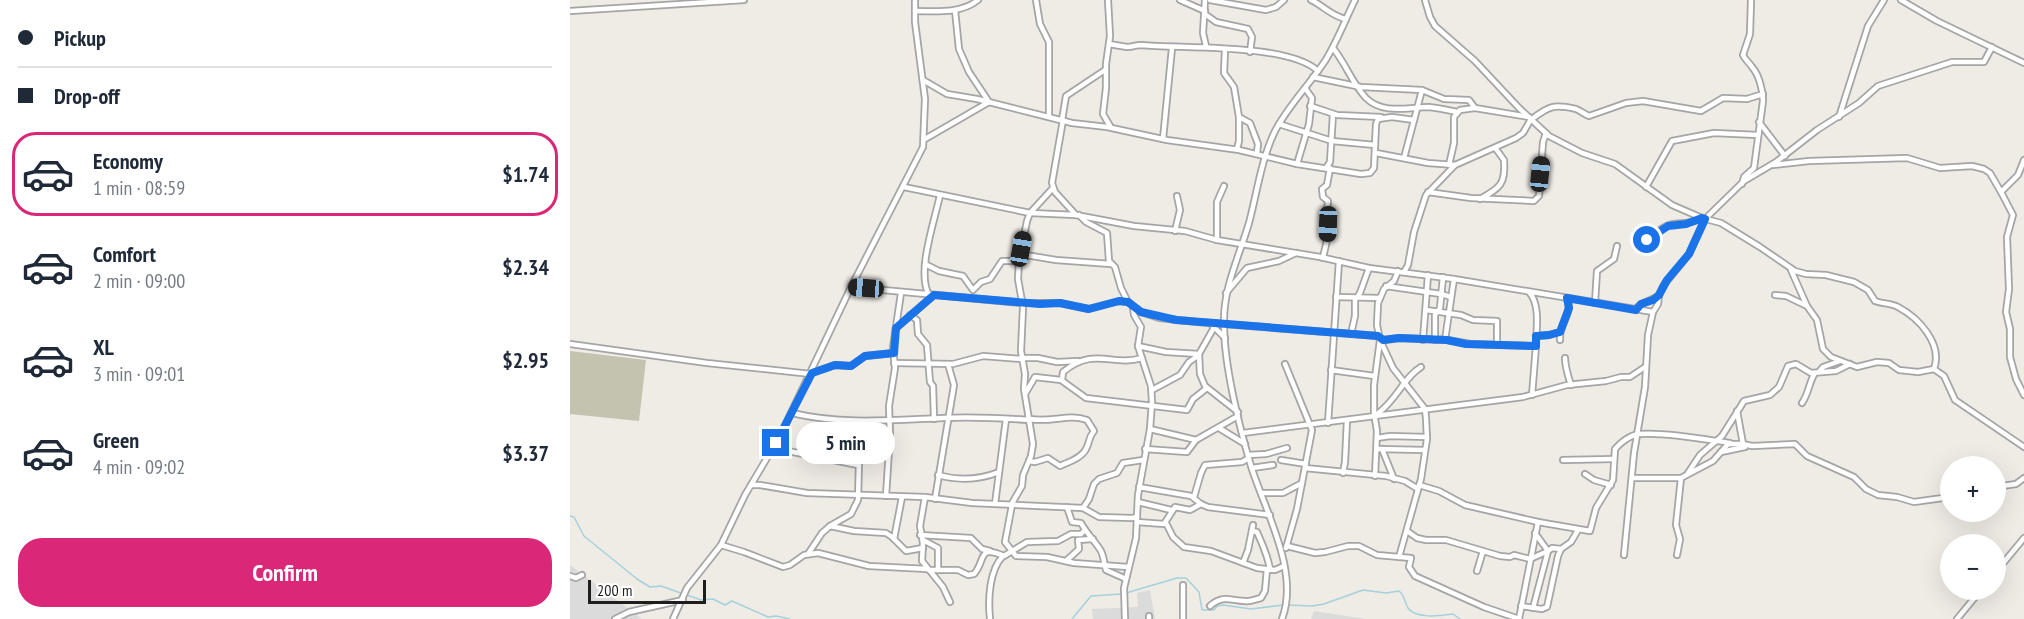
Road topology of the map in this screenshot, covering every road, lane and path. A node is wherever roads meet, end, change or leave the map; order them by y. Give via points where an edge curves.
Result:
1 (744, 0) edge
2 (915, 0) edge
3 (978, 0) edge
4 (1036, 0) edge
5 (1108, 0) edge
6 (1180, 0) edge
7 (1205, 0) edge
8 (1210, 0) edge
9 (1284, 0) edge
10 (1311, 0) edge
11 (1355, 0) edge
12 (1425, 0) edge
13 (1750, 0) edge
14 (1884, 0) edge
15 (1901, 0) edge
16 (955, 9) junction
17 (570, 11) edge
18 (915, 11) junction
19 (1205, 13) junction
20 (1346, 19) junction
21 (1109, 44) junction
22 (1206, 46) junction
23 (1992, 47) junction
24 (1172, 48) junction
25 (1333, 48) junction
26 (1225, 49) junction
27 (1250, 52) junction
28 (2024, 63) edge
29 (1105, 69) junction
30 (1318, 71) junction
31 (1313, 77) junction
32 (923, 80) junction
33 (1355, 85) junction
34 (1305, 88) junction
35 (1422, 90) junction
36 (1763, 94) junction
37 (989, 102) junction
38 (1310, 105) junction
39 (1475, 108) junction
40 (1418, 109) junction
41 (1457, 112) junction
42 (1333, 114) junction
43 (1049, 117) junction
44 (1239, 117) junction
45 (1382, 117) junction
46 (1839, 117) junction
47 (1531, 118) junction
48 (1063, 120) junction
49 (1414, 120) junction
50 (1759, 122) junction
51 (1279, 124) junction
52 (1111, 127) junction
53 (1306, 133) junction
54 (1546, 133) junction
55 (1758, 135) junction
56 (925, 139) junction
57 (1162, 139) junction
58 (1332, 141) junction
59 (1375, 145) junction
60 (1237, 149) junction
61 (1496, 149) junction
62 (1257, 153) junction
63 (1376, 153) junction
64 (1266, 155) junction
65 (1785, 156) junction
66 (1404, 158) junction
67 (2024, 160) edge
68 (1297, 164) junction
69 (1452, 165) junction
70 (1772, 165) junction
71 (1328, 168) junction
72 (1742, 184) junction
73 (1224, 186) dead end
74 (904, 187) junction
75 (1646, 187) junction
76 (1053, 188) junction
77 (1428, 192) junction
78 (2001, 192) junction
79 (940, 195) junction
80 (1177, 196) dead end
81 (1480, 199) junction
82 (1030, 213) junction
83 (1078, 215) junction
84 (1087, 217) junction
85 (1704, 219) junction
86 (1094, 225) junction
87 (1175, 231) junction
88 (1640, 239) dead end
89 (1217, 240) junction
90 (1241, 244) junction
91 (1617, 246) dead end
92 (1296, 253) junction
93 (1020, 254) junction
94 (1323, 258) junction
95 (1019, 261) junction
96 (1339, 261) junction
97 (925, 264) junction
98 (1111, 264) junction
99 (1369, 268) junction
100 (1789, 268) junction
101 (1401, 271) junction
102 (1428, 275) junction
103 (1443, 277) junction
104 (1454, 279) junction
105 (1386, 286) junction
106 (851, 287) junction
107 (1426, 292) junction
108 (1529, 292) junction
109 (901, 293) junction
110 (1225, 294) junction
111 (1441, 294) junction
112 (931, 295) junction
113 (1659, 295) junction
114 (1775, 295) dead end
115 (1336, 297) junction
116 (1451, 297) junction
117 (1356, 298) junction
118 (1380, 298) junction
119 (1567, 298) junction
120 (1128, 302) junction
121 (1022, 303) junction
122 (1595, 303) junction
123 (1807, 306) junction
124 (1133, 307) junction
125 (1426, 310) junction
126 (1636, 310) junction
127 (1437, 311) junction
128 (1653, 312) junction
129 (1448, 314) junction
130 (910, 315) junction
131 (1224, 324) junction
132 (1215, 325) junction
133 (896, 328) junction
134 (1335, 332) junction
135 (1560, 332) junction
136 (1351, 333) junction
137 (1536, 336) junction
138 (1225, 338) junction
139 (1379, 338) junction
140 (1423, 340) junction
141 (1435, 340) junction
142 (1445, 340) junction
143 (1560, 340) dead end
144 (570, 344) edge
145 (1497, 344) junction
146 (1138, 346) junction
147 (1536, 346) junction
148 (894, 353) junction
149 (1199, 355) junction
150 (1022, 358) junction
151 (1142, 358) junction
152 (1565, 358) dead end
153 (1078, 361) junction
154 (1840, 361) junction
155 (894, 363) junction
156 (929, 364) junction
157 (948, 364) junction
158 (1285, 364) dead end
159 (1850, 364) junction
160 (1646, 366) junction
161 (1421, 367) dead end
162 (1934, 369) junction
163 (1331, 370) junction
164 (1817, 372) junction
165 (811, 373) junction
166 (1374, 376) junction
167 (1062, 380) junction
168 (1405, 382) junction
169 (1572, 385) junction
170 (1207, 388) junction
171 (1152, 390) junction
172 (1025, 394) junction
173 (1532, 395) junction
174 (2024, 395) edge
175 (1802, 403) dead end
176 (1152, 406) junction
177 (1425, 409) junction
178 (1737, 411) junction
179 (792, 413) junction
180 (1238, 414) junction
181 (1375, 415) junction
182 (934, 418) junction
183 (949, 418) junction
184 (1006, 419) junction
185 (889, 420) junction
186 (1030, 420) junction
187 (1347, 420) junction
188 (860, 421) junction
189 (1328, 423) junction
190 (1311, 424) junction
191 (1219, 428) junction
192 (1150, 429) junction
193 (1243, 433) junction
194 (1636, 435) junction
195 (1427, 437) junction
196 (1377, 438) junction
197 (1196, 440) junction
198 (1716, 441) junction
199 (1730, 443) junction
200 (1245, 444) junction
201 (1746, 445) junction
202 (2024, 447) edge
203 (773, 448) junction
204 (1287, 448) dead end
205 (1145, 449) junction
206 (1380, 449) junction
207 (1425, 450) junction
208 (1721, 452) junction
209 (1248, 456) junction
210 (1614, 459) junction
211 (1143, 460) junction
212 (1281, 460) dead end
213 (1563, 460) dead end
214 (1029, 461) junction
215 (858, 465) junction
216 (1273, 465) dead end
217 (1305, 466) junction
218 (1252, 468) junction
219 (999, 472) junction
220 (1342, 473) junction
221 (1688, 473) junction
222 (1585, 474) dead end
223 (938, 475) junction
224 (1375, 476) junction
225 (755, 478) junction
226 (1633, 478) junction
227 (1681, 478) junction
228 (2024, 478) edge
229 (1394, 479) junction
230 (1302, 482) junction
231 (760, 484) junction
232 (751, 485) junction
233 (1611, 485) junction
234 (2006, 485) edge
235 (1139, 487) junction
236 (1418, 487) junction
237 (1262, 493) junction
238 (859, 494) junction
239 (886, 496) junction
240 (1194, 496) junction
241 (902, 497) junction
242 (925, 498) junction
243 (935, 499) junction
244 (1940, 499) edge
245 (1138, 502) junction
246 (995, 504) junction
247 (1201, 504) junction
248 (1012, 505) junction
249 (1067, 507) junction
250 (1083, 508) junction
251 (1172, 510) junction
252 (1270, 515) junction
253 (1137, 519) junction
254 (1538, 522) junction
255 (1166, 523) junction
256 (830, 526) junction
257 (1085, 530) junction
258 (1578, 530) junction
259 (1407, 531) junction
260 (1535, 533) junction
261 (894, 538) junction
262 (922, 538) junction
263 (2024, 538) edge
264 (1093, 539) junction
265 (721, 545) junction
266 (1287, 546) junction
267 (923, 548) junction
268 (1561, 549) junction
269 (1012, 550) junction
270 (1548, 550) junction
271 (990, 551) junction
272 (1483, 551) junction
273 (1282, 553) junction
274 (808, 554) junction
275 (1624, 555) dead end
276 (1677, 555) dead end
277 (1003, 556) junction
278 (1399, 557) junction
279 (1530, 559) junction
280 (2006, 560) edge
281 (1066, 561) junction
282 (1243, 562) junction
283 (1104, 566) junction
284 (1284, 566) junction
285 (1128, 567) junction
286 (928, 569) junction
287 (1269, 569) junction
288 (938, 570) junction
289 (1477, 571) dead end
290 (582, 575) dead end
291 (570, 576) edge
292 (1126, 579) junction
293 (1183, 585) dead end
294 (684, 597) junction
295 (1973, 600) edge
296 (950, 602) dead end
297 (1210, 606) dead end
298 (1521, 606) junction
299 (1533, 608) junction
300 (618, 618) edge
301 (672, 619) edge
302 (990, 619) edge
303 (1125, 619) edge
304 (1183, 619) edge
305 (1282, 619) edge
306 (1519, 619) edge
307 (1957, 619) edge

1 - 17 street
2 - 18 street
3 - 16 street via 969,7
4 - 43 street via 1040,24 1049,42
5 - 21 street
6 - 19 street
7 - 19 street
8 - 9 street via 1266,9
10 - 20 street via 1330,14
11 - 20 street
12 - 47 street via 1434,26
13 - 36 street via 1750,34 1743,58 1754,68
14 - 46 street via 1868,26
15 - 23 street
16 - 18 street
16 - 37 street via 959,49
18 - 32 street
19 - 22 street
19 - 27 street via 1216,22 1248,29 1252,37
20 - 25 street
21 - 24 street
21 - 29 street
22 - 24 street
22 - 26 street
23 - 28 street
23 - 46 street via 1984,62 1952,62 1878,86
24 - 57 street
25 - 30 street
25 - 33 street
26 - 27 street
26 - 44 street via 1224,73 1234,87
27 - 30 street via 1290,57
29 - 48 street via 1066,96
29 - 52 street via 1103,114
30 - 31 street
31 - 33 street
31 - 34 street
32 - 37 street via 947,94
32 - 56 street
33 - 35 street
33 - 40 street via 1376,106
34 - 38 street via 1312,98
34 - 51 street
35 - 39 street via 1444,99 1469,100
35 - 40 street
36 - 47 street via 1747,99 1723,98 1701,111 1643,101 1589,116 1553,106
36 - 50 street
37 - 43 street
37 - 56 street
38 - 42 street
38 - 53 street
39 - 41 street
39 - 47 street
40 - 41 street
40 - 49 street
41 - 69 street via 1453,119
42 - 45 street
42 - 58 street
43 - 48 street
44 - 60 street
44 - 62 street via 1250,123 1258,144
45 - 49 street
45 - 59 street via 1377,121
46 - 65 street
47 - 54 street
47 - 61 street via 1519,136
48 - 52 street
48 - 76 street
49 - 66 street
50 - 55 street
50 - 65 street
51 - 53 street
51 - 64 street
52 - 57 street
53 - 58 street
53 - 68 street
54 - 75 street via 1582,153 1615,164
54 - 81 street via 1537,199
55 - 72 street via 1754,168
55 - 75 street via 1714,133 1672,141
56 - 74 street
57 - 60 street
58 - 59 street
58 - 71 street
59 - 63 street
60 - 62 street
61 - 69 street
61 - 81 street via 1504,160 1503,181 1498,189
62 - 64 street
63 - 66 street
63 - 71 street via 1370,173
64 - 68 street
64 - 90 street
65 - 70 street
66 - 69 street
67 - 78 street via 2018,175
68 - 71 street
69 - 77 street
70 - 72 street
70 - 78 street via 1907,158 1940,168 1984,169
71 - 94 street via 1327,185 1322,189 1328,201 1328,238
72 - 85 street
73 - 89 street via 1217,202
74 - 79 street
74 - 106 street
75 - 85 street
76 - 82 street
76 - 83 street
77 - 81 street
77 - 101 street via 1408,265
78 - 174 street via 2013,215 2007,237 2010,357
79 - 82 street
79 - 97 street
80 - 87 street via 1180,210
82 - 83 street
82 - 93 street
83 - 84 street
83 - 86 street
84 - 86 street
84 - 87 street
85 - 88 street via 1670,225 1647,240
85 - 100 street via 1721,223
85 - 113 street via 1689,254
86 - 98 street via 1108,235
87 - 89 street
89 - 90 street
90 - 92 street
90 - 110 street
91 - 122 street via 1614,260 1597,271
92 - 94 street
92 - 110 street via 1247,268
93 - 95 street
93 - 98 street
94 - 96 street
95 - 97 street via 1002,261 990,279 973,290 963,276
95 - 121 street
96 - 99 street
96 - 115 street
97 - 112 street via 924,284
98 - 120 street
99 - 101 street
99 - 117 street
100 - 123 street
100 - 162 street via 1854,282 1868,290 1875,301 1903,310 1932,341
101 - 102 street
101 - 105 street
102 - 103 street
102 - 107 street
103 - 104 street
103 - 111 street
104 - 108 street
104 - 116 street
105 - 107 street
105 - 118 street
106 - 109 street
106 - 165 street
107 - 111 street
107 - 125 street
108 - 119 street
108 - 137 street via 1535,305
109 - 112 street
109 - 133 street
110 - 131 street
111 - 116 street
111 - 127 street
112 - 121 street
112 - 130 street
113 - 126 street
113 - 128 street
114 - 123 street
115 - 117 street
115 - 134 street
116 - 129 street
117 - 118 street
117 - 136 street
118 - 139 street
119 - 122 street
119 - 135 street via 1569,308
120 - 121 street via 1089,309 1060,303
120 - 124 street
121 - 150 street
122 - 126 street
123 - 154 street via 1817,320 1823,349
124 - 132 street via 1160,318
124 - 146 street via 1141,327
125 - 127 street
125 - 140 street
126 - 128 street
127 - 129 street
127 - 141 street
128 - 160 street
129 - 142 street
129 - 145 street via 1497,321
130 - 133 street
130 - 156 street via 917,320 919,336 926,342
131 - 132 street
131 - 134 street
131 - 138 street
132 - 138 street
132 - 149 street
133 - 148 street
134 - 136 street
134 - 163 street
135 - 137 street
135 - 143 street
136 - 139 street
137 - 147 street
138 - 180 street
139 - 140 street
139 - 166 street
139 - 168 street via 1393,368
140 - 141 street
141 - 142 street
142 - 145 street
144 - 165 street
145 - 147 street
146 - 149 street
146 - 151 street
147 - 173 street
148 - 155 street
148 - 165 street via 865,356 851,366 835,365
149 - 170 street
149 - 171 street via 1177,377
150 - 153 street
150 - 157 street via 983,356
150 - 172 street
151 - 153 street
151 - 171 street
152 - 169 street
153 - 167 street via 1063,372
154 - 159 street
154 - 164 street
155 - 156 street
155 - 185 street
156 - 157 street
156 - 182 street
157 - 183 street via 954,381
158 - 190 street
159 - 162 street via 1863,367 1884,362 1897,369 1918,372
159 - 164 street via 1836,371
160 - 169 street via 1630,377
160 - 194 street
161 - 168 street
162 - 202 street via 1944,376 1954,400
163 - 166 street
163 - 189 street
164 - 175 street
164 - 178 street via 1811,373 1796,364 1788,366 1775,391 1744,401
165 - 179 street
166 - 181 street
167 - 172 street via 1035,377
167 - 176 street via 1086,398
168 - 177 street
168 - 181 street via 1393,400
169 - 173 street
170 - 176 street via 1187,410
170 - 180 street
171 - 176 street
172 - 186 street
173 - 177 street
176 - 192 street
177 - 181 street
177 - 195 street
178 - 198 street
178 - 201 street
179 - 188 street
179 - 203 street
180 - 191 street
180 - 193 street
181 - 187 street
181 - 196 street
182 - 183 street
182 - 185 street
183 - 184 street
183 - 223 street
184 - 186 street
184 - 219 street
185 - 188 street
185 - 239 street
186 - 214 street via 1033,444
186 - 214 street via 1076,417 1087,420 1094,431 1086,450 1072,461 1060,466 1048,458
187 - 189 street
187 - 220 street
188 - 215 street
189 - 190 street
190 - 193 street
190 - 217 street
191 - 197 street
191 - 200 street
192 - 197 street
192 - 205 street
193 - 200 street
194 - 198 street
194 - 210 street via 1617,446
194 - 226 street
195 - 196 street
195 - 207 street
196 - 206 street
197 - 205 street via 1187,452
198 - 199 street
198 - 221 street via 1700,454
199 - 201 street
199 - 208 street
200 - 209 street
201 - 208 street
201 - 244 street via 1795,444 1807,456 1854,477 1878,495 1918,502
203 - 215 street
203 - 225 street
204 - 209 street
205 - 211 street
206 - 207 street
206 - 224 street
206 - 229 street
207 - 236 street
208 - 221 street via 1713,461
209 - 218 street
209 - 240 street via 1242,462 1204,466
210 - 213 street
210 - 233 street
211 - 235 street
211 - 250 street via 1123,463 1117,473 1097,481
212 - 217 street
214 - 248 street
215 - 238 street
216 - 218 street
217 - 220 street
217 - 230 street
218 - 237 street
219 - 223 street via 983,479
219 - 246 street
220 - 224 street
221 - 227 street
222 - 233 street
223 - 243 street
224 - 229 street
225 - 231 street
225 - 232 street
226 - 227 street
226 - 275 street
227 - 276 street
228 - 234 street
229 - 236 street
230 - 237 street via 1283,493
230 - 266 street
231 - 232 street
231 - 238 street via 807,493
232 - 265 street
233 - 258 street via 1596,508 1591,530
235 - 240 street
235 - 245 street
236 - 254 street via 1438,491 1465,505
236 - 259 street
237 - 252 street
238 - 239 street
238 - 256 street via 851,514
239 - 241 street
240 - 247 street
241 - 242 street
241 - 261 street
242 - 243 street
242 - 262 street via 920,520
243 - 246 street
245 - 251 street
245 - 253 street
246 - 248 street
247 - 251 street via 1194,509
247 - 252 street
248 - 249 street
248 - 269 street via 1005,542
249 - 250 street
249 - 257 street via 1072,522 1081,524
250 - 253 street via 1099,517
251 - 255 street
252 - 273 street
253 - 255 street
253 - 285 street
254 - 258 street
254 - 260 street
255 - 282 street via 1184,547
256 - 261 street via 884,533
256 - 274 street
257 - 264 street
257 - 269 street via 1060,540 1027,542
258 - 268 street
259 - 272 street via 1417,538 1446,540
259 - 278 street
260 - 270 street
260 - 279 street
261 - 267 street via 906,551
262 - 267 street
262 - 271 street via 971,538
262 - 288 street via 938,548
263 - 280 street
264 - 281 street via 1078,540 1079,549
264 - 283 street via 1102,553
265 - 274 street via 783,567
265 - 294 street
266 - 273 street
266 - 278 street via 1315,553 1359,546 1377,555
267 - 286 street via 922,561
268 - 270 street
268 - 299 street via 1548,604 1545,608
269 - 277 street
269 - 281 street via 1021,558
270 - 279 street
270 - 299 street
271 - 277 street
271 - 288 street via 981,558 974,574
272 - 279 street
272 - 289 street
273 - 284 street
274 - 286 street via 869,566
277 - 302 street via 995,566
278 - 306 street via 1411,558 1411,572 1421,579
279 - 298 street
281 - 283 street
282 - 287 street
282 - 287 street via 1252,528 1263,542
283 - 285 street
283 - 292 street
284 - 287 street
284 - 305 street via 1286,605
285 - 292 street
286 - 288 street
286 - 296 street via 943,586
287 - 297 street via 1261,598 1245,602 1224,599
290 - 291 street
292 - 303 street
293 - 304 street
294 - 300 street
294 - 301 street
295 - 307 street
298 - 299 street
298 - 306 street

